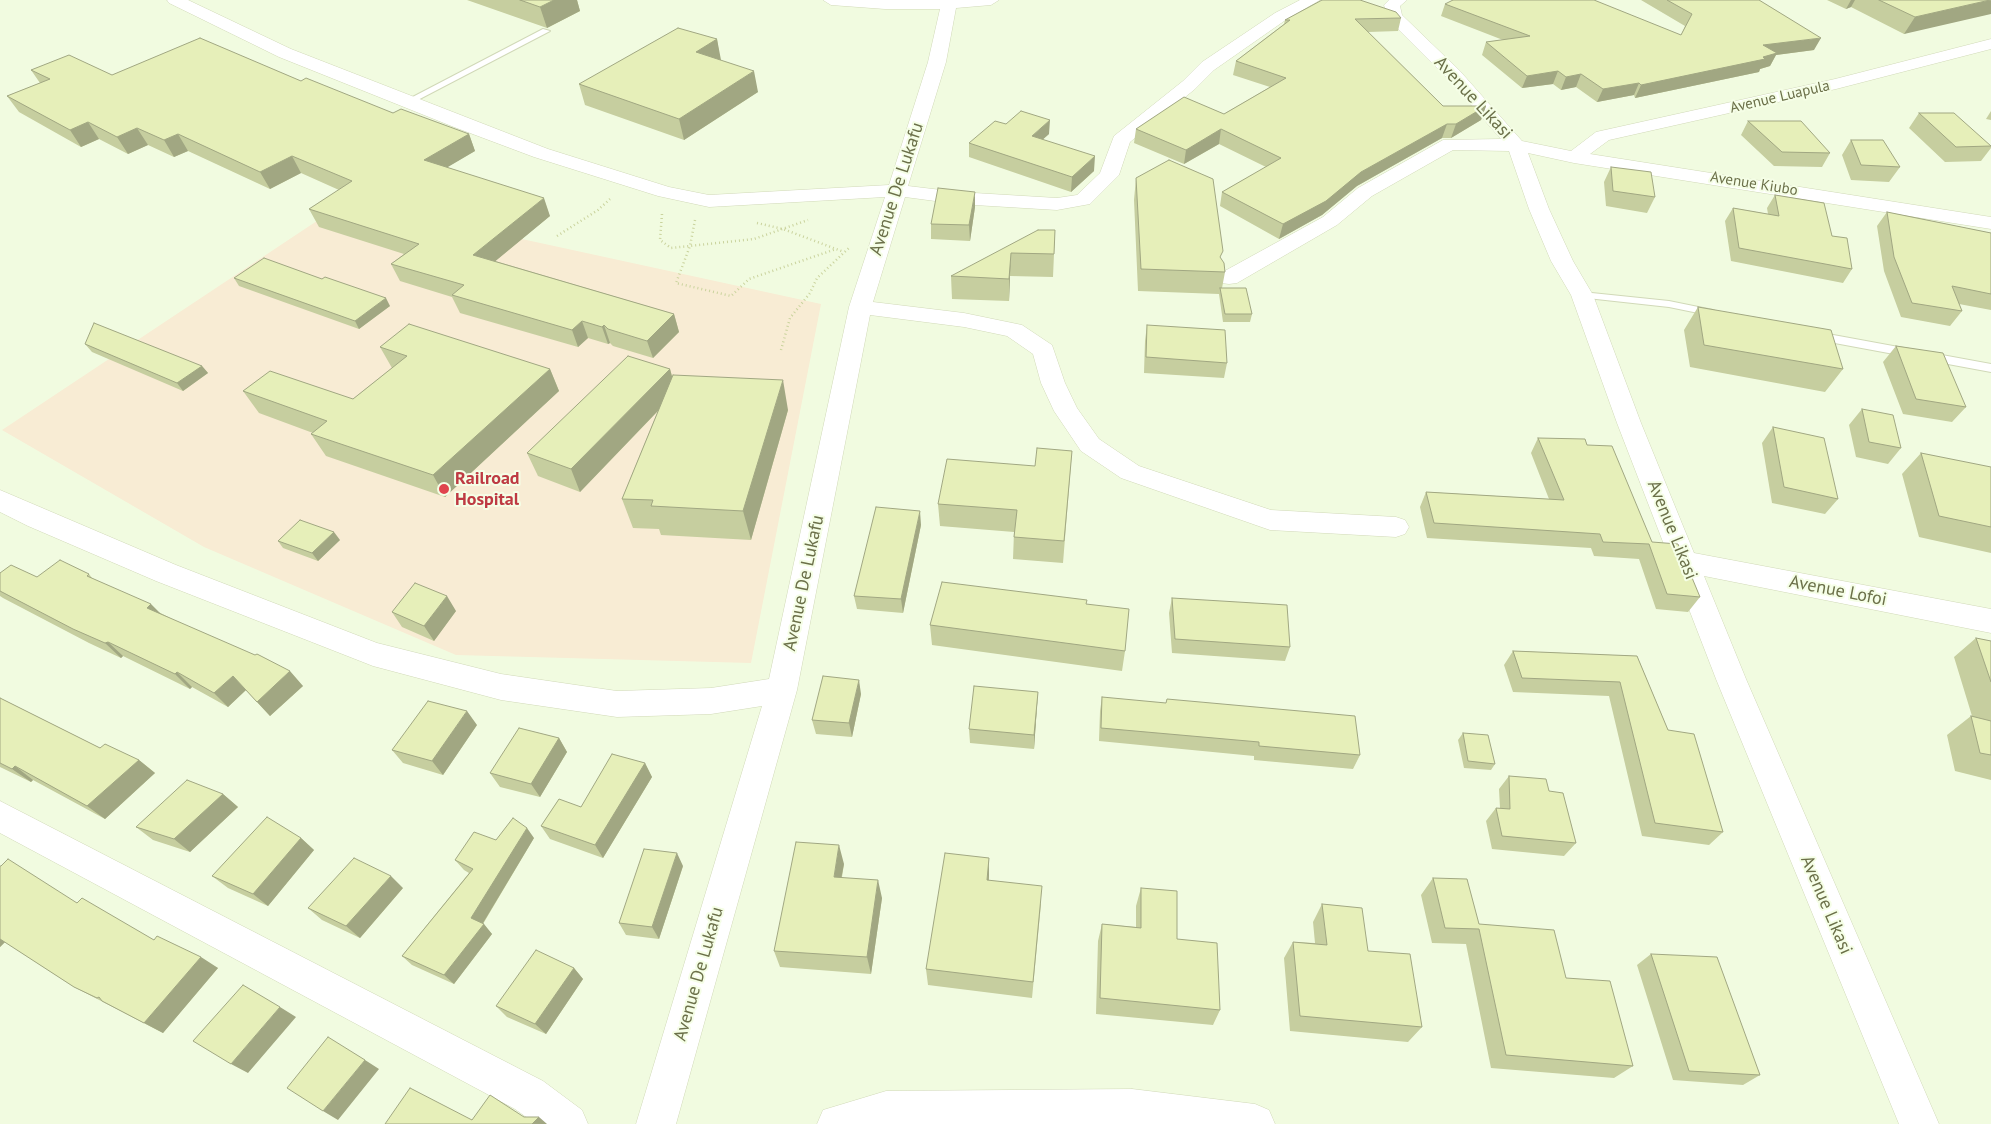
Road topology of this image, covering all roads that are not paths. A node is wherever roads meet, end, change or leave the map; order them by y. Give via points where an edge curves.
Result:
1 (175, 0) edge
2 (831, 0) edge
3 (991, 0) edge
4 (1312, 0) edge
5 (1392, 2) edge
6 (949, 4) junction
7 (546, 31) dead end
8 (1991, 44) edge
9 (408, 101) junction
10 (1516, 145) junction
11 (1574, 157) junction
12 (897, 190) junction
13 (1991, 223) edge
14 (1229, 278) dead end
15 (1582, 295) junction
16 (860, 306) junction
17 (1727, 316) edge
18 (1808, 334) edge
19 (1991, 368) edge
20 (0, 500) edge
21 (1396, 527) dead end
22 (1686, 562) junction
23 (1991, 621) edge
24 (782, 690) junction
25 (0, 816) edge
26 (568, 1124) edge
27 (656, 1124) edge
28 (837, 1124) edge
29 (1255, 1124) edge
30 (1919, 1124) edge

1 - 9 street via 285,53
2 - 6 street
3 - 6 street
4 - 12 street via 1281,16 1208,66 1121,140 1109,175 1083,200 1047,204
5 - 10 street, Avenue Likasi via 1394,16 1454,75
6 - 12 street, Avenue De Lukafu via 939,50
7 - 9 lane
8 - 11 street, Avenue Luapula via 1836,84 1602,136
9 - 12 street via 541,153 625,180 709,201
10 - 11 street, Avenue Kiubo
10 - 14 street, Avenue Kiubo via 1450,144 1399,171 1365,192 1330,220
10 - 15 street, Avenue Likasi via 1539,209 1562,261
11 - 13 street, Avenue Kiubo
12 - 16 street, Avenue De Lukafu
15 - 17 lane via 1669,304
15 - 22 street, Avenue Likasi via 1629,423
16 - 21 street via 1014,330 1044,350 1053,383 1066,411 1090,444 1130,472 1270,520
16 - 24 street, Avenue De Lukafu
18 - 19 lane
20 - 24 street via 166,573 373,654 501,687 618,704 711,701
22 - 23 street, Avenue Lofoi
22 - 30 street, Avenue Likasi via 1731,679
24 - 27 street, Avenue De Lukafu
25 - 26 street via 529,1095
28 - 29 street via 886,1111 1122,1108

